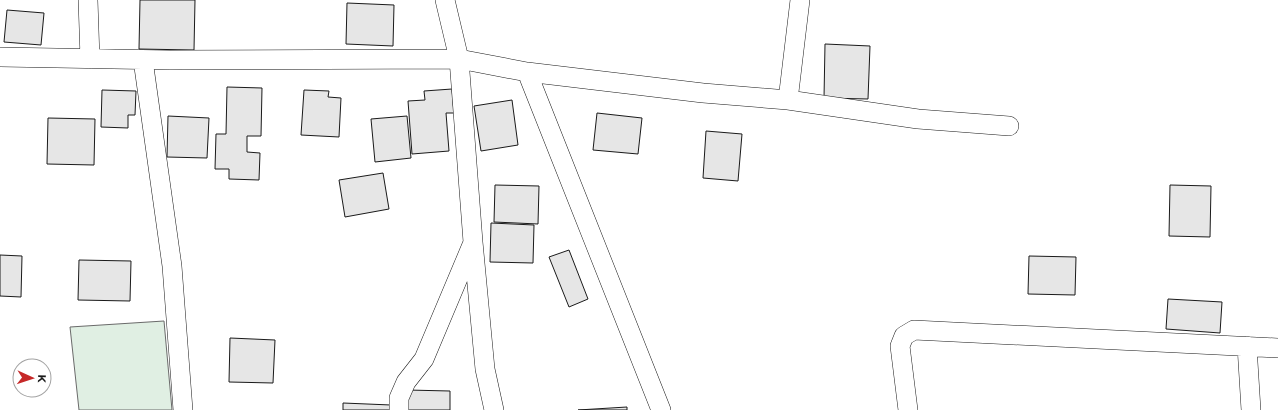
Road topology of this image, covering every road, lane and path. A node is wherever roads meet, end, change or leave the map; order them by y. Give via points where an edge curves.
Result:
1 (88, 0) edge
2 (445, 0) edge
3 (800, 0) edge
4 (0, 57) edge
5 (90, 59) junction
6 (459, 59) junction
7 (143, 60) junction
8 (527, 72) junction
9 (788, 100) junction
10 (1009, 126) dead end
11 (473, 242) junction
12 (1248, 346) junction
13 (1278, 348) edge
14 (183, 410) edge
15 (399, 410) edge
16 (494, 410) edge
17 (661, 410) edge
18 (908, 410) edge
19 (1251, 410) edge

1 - 5 street
2 - 6 street
3 - 9 street
4 - 5 street
5 - 7 street
6 - 7 street
6 - 8 street
6 - 11 street
7 - 14 street via 172,266
8 - 9 street via 703,93
8 - 17 street
9 - 10 street via 918,119
11 - 15 street via 424,359 401,392
11 - 16 street via 485,369
12 - 13 street
12 - 18 street via 914,330 904,336 900,346
12 - 19 street

